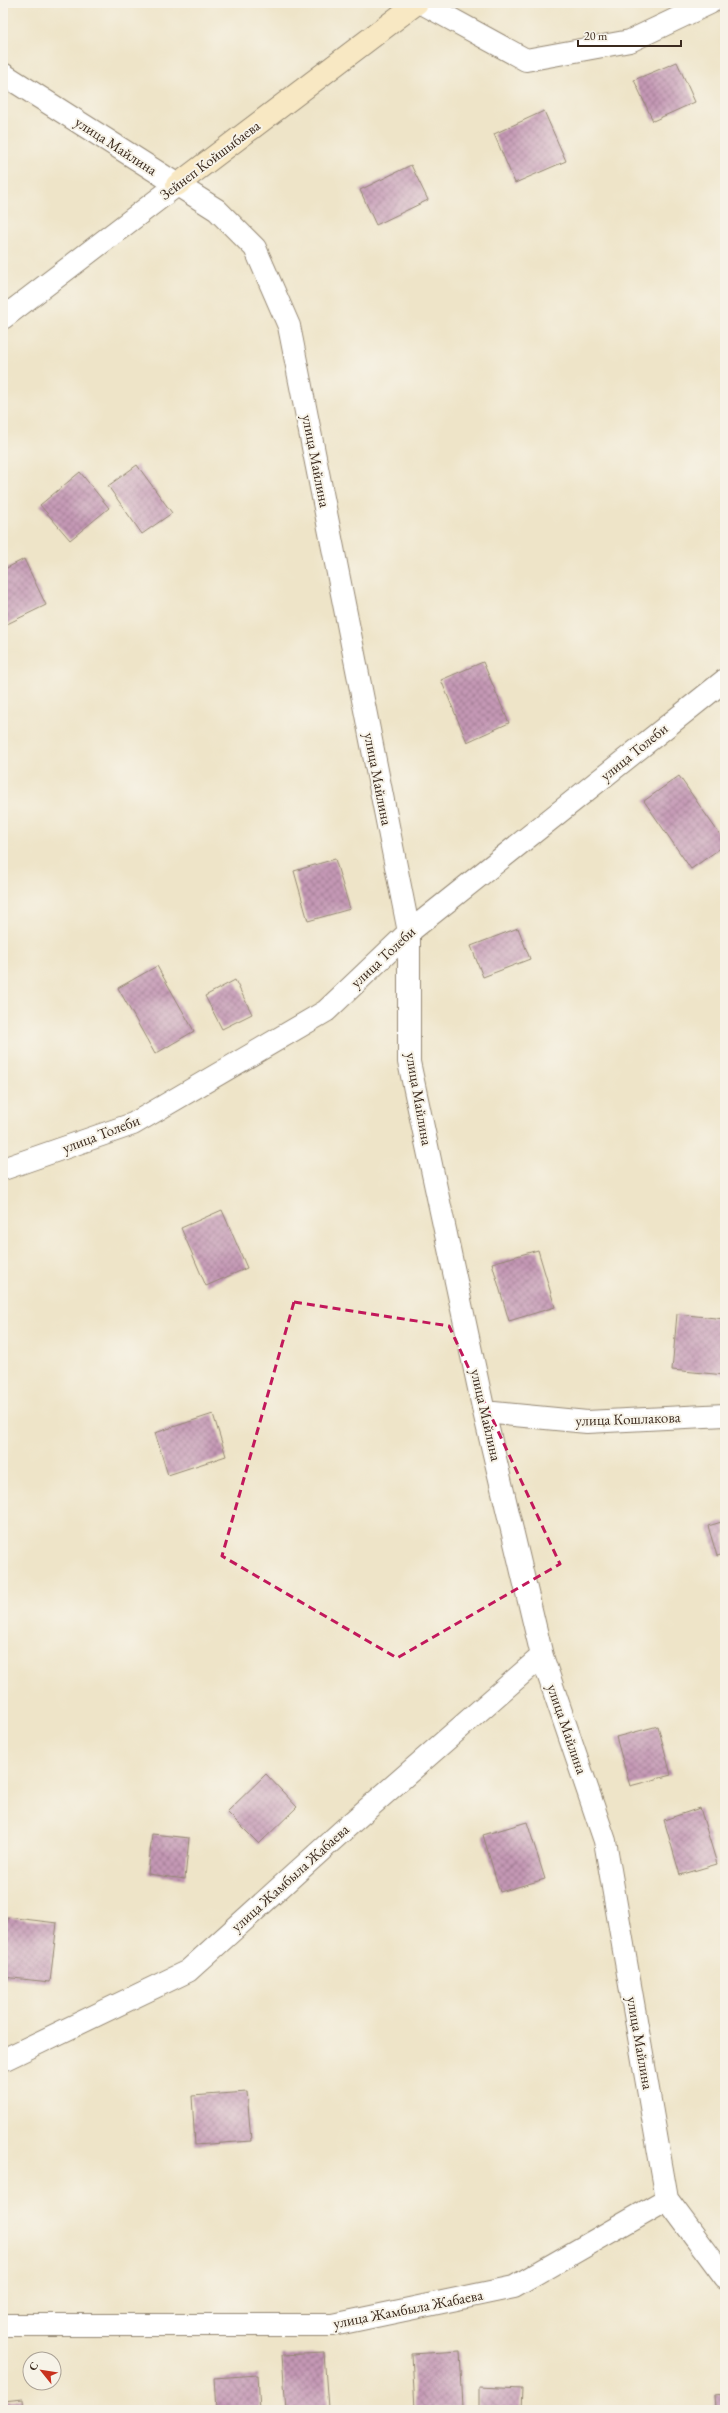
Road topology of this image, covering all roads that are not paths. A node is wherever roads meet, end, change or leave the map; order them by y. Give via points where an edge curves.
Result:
1 (417, 3) edge
2 (422, 3) edge
3 (710, 3) edge
4 (3, 74) edge
5 (178, 185) junction
6 (3, 318) edge
7 (725, 680) edge
8 (409, 932) junction
9 (3, 1169) edge
10 (484, 1412) junction
11 (725, 1415) edge
12 (542, 1656) junction
13 (5, 2056) edge
14 (667, 2199) junction
15 (725, 2277) edge
16 (3, 2324) edge

1 - 5 street, Зейнеп Койшыбаева
2 - 3 street via 526,60 630,41
4 - 5 street, улица Майлина
5 - 6 street, Зейнеп Койшыбаева
5 - 8 street, улица Майлина via 217,210 255,248 289,326
7 - 8 street, улица Толеби
8 - 9 street, улица Толеби via 326,1011 133,1124
8 - 10 street, улица Майлина via 409,1062
10 - 11 street, улица Кошлакова via 587,1422
10 - 12 street, улица Майлина
12 - 13 street, улица Жамбыла Жабаева via 349,1825 188,1971
12 - 14 street, улица Майлина via 605,1841
14 - 15 street
14 - 16 street, улица Жамбыла Жабаева via 514,2287 333,2325

